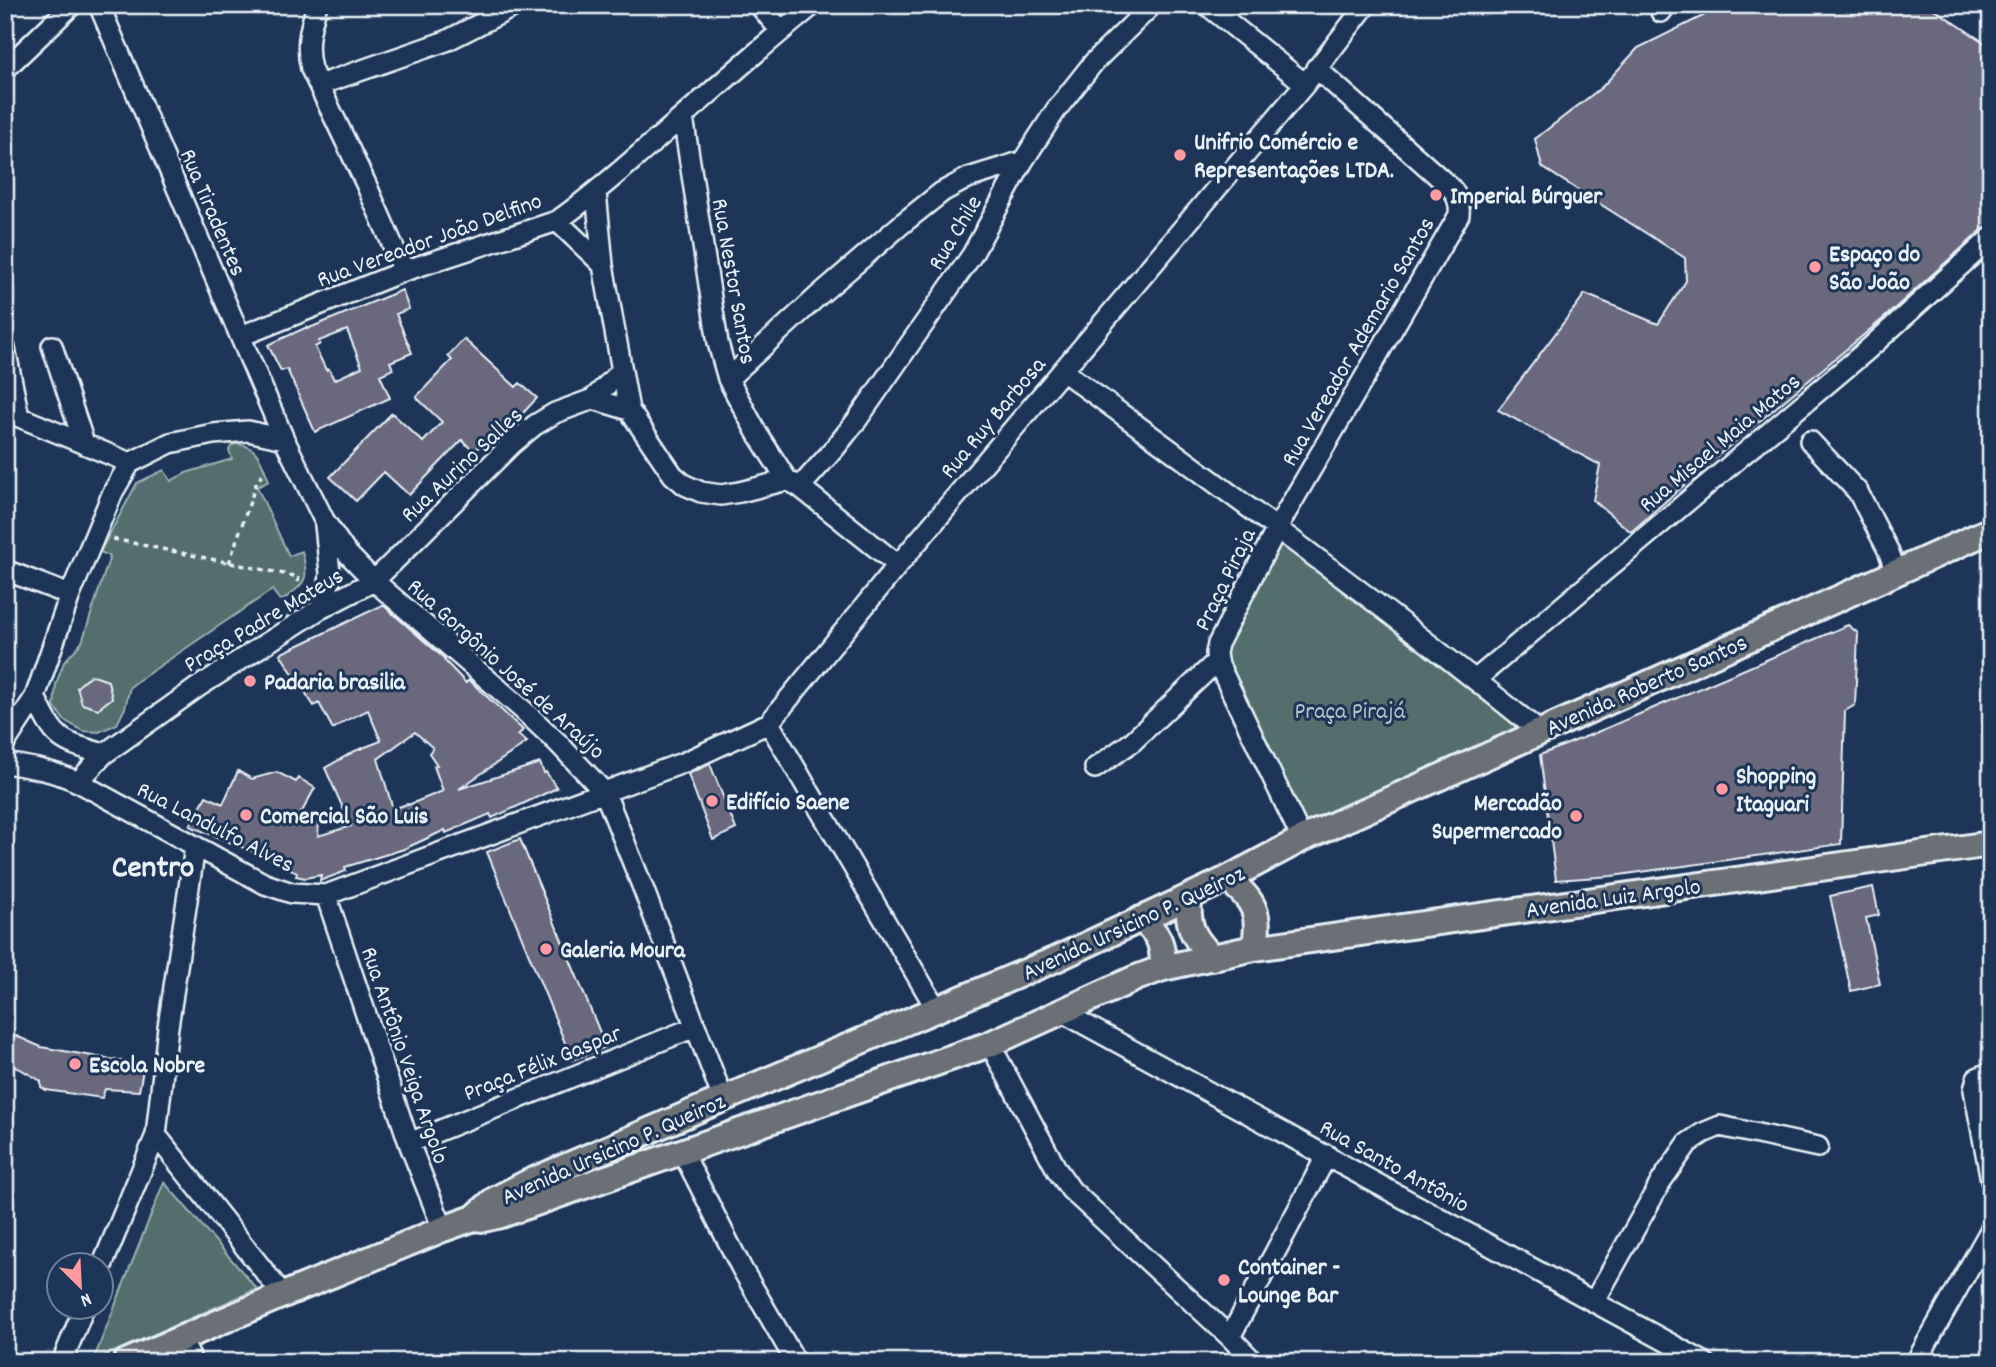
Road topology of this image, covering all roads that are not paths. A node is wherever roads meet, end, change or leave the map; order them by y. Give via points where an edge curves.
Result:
1 (72, 5) edge
2 (99, 5) edge
3 (317, 5) edge
4 (517, 5) edge
5 (759, 5) edge
6 (813, 5) edge
7 (1152, 5) edge
8 (1207, 5) edge
9 (1366, 5) edge
10 (781, 31) junction
11 (5, 69) edge
12 (1310, 76) junction
13 (319, 85) junction
14 (683, 117) junction
15 (1023, 161) junction
16 (596, 191) junction
17 (557, 221) junction
18 (1991, 238) edge
19 (603, 265) junction
20 (404, 271) junction
21 (241, 336) junction
22 (52, 346) dead end
23 (5, 348) edge
24 (622, 370) junction
25 (1063, 370) junction
26 (728, 379) junction
27 (593, 399) junction
28 (629, 410) junction
29 (12, 414) edge
30 (284, 439) junction
31 (1810, 441) dead end
32 (83, 443) junction
33 (130, 463) junction
34 (793, 483) junction
35 (324, 520) junction
36 (1277, 528) junction
37 (1991, 530) edge
38 (898, 565) junction
39 (5, 570) edge
40 (1896, 572) junction
41 (374, 581) junction
42 (70, 595) junction
43 (320, 609) junction
44 (1217, 662) junction
45 (1475, 680) junction
46 (35, 697) junction
47 (769, 723) junction
48 (1540, 732) junction
49 (5, 743) edge
50 (104, 754) junction
51 (5, 763) edge
52 (1095, 768) dead end
53 (78, 782) junction
54 (605, 793) junction
55 (1302, 839) junction
56 (1991, 844) edge
57 (195, 847) junction
58 (1227, 879) junction
59 (326, 895) junction
60 (1189, 897) junction
61 (1141, 919) junction
62 (1234, 953) junction
63 (1163, 968) junction
64 (937, 1010) junction
65 (1062, 1012) junction
66 (695, 1027) junction
67 (990, 1044) junction
68 (1991, 1072) edge
69 (723, 1099) junction
70 (156, 1135) junction
71 (409, 1143) junction
72 (1818, 1147) dead end
73 (682, 1153) junction
74 (1327, 1155) junction
75 (1991, 1180) edge
76 (474, 1218) junction
77 (1991, 1229) edge
78 (443, 1230) junction
79 (108, 1252) edge
80 (283, 1295) junction
81 (1594, 1302) junction
82 (78, 1322) edge
83 (181, 1337) junction
84 (1230, 1337) junction
85 (62, 1362) edge
86 (126, 1362) edge
87 (192, 1362) edge
88 (796, 1362) edge
89 (1254, 1362) edge
90 (1704, 1362) edge
91 (1916, 1362) edge

1 - 11 street
2 - 21 street, Rua Tiradentes
3 - 13 street via 307,36 307,55
4 - 13 street via 446,41
5 - 10 street
6 - 10 street, Rua Vereador João Delfino
7 - 15 street, Rua Chile via 1094,62
8 - 12 street
9 - 12 street, Rua Ruy Barbosa
10 - 14 street, Rua Vereador João Delfino
12 - 25 street, Rua Ruy Barbosa
12 - 36 street, Rua Vereador Ademario Santos via 1451,188 1460,206 1459,215
13 - 20 street
14 - 16 street, Rua Vereador João Delfino
14 - 26 street, Rua Nestor Santos via 718,343
15 - 26 street via 968,178 942,192
15 - 34 street, Rua Chile via 972,255 857,420 835,448
16 - 17 street, Rua Vereador João Delfino
16 - 19 street
17 - 19 street
17 - 20 street, Rua Vereador João Delfino
18 - 45 street, Rua Misael Maia Matos via 1866,351
19 - 24 street
20 - 21 street, Rua Vereador João Delfino
21 - 30 street, Rua Tiradentes
22 - 32 street
23 - 29 street
24 - 27 street, Rua Aurino Salles
24 - 28 street
25 - 36 street
25 - 38 street, Rua Ruy Barbosa
26 - 34 street, Rua Nestor Santos via 758,435
27 - 28 street
27 - 41 street, Rua Aurino Salles via 555,413 512,443
28 - 34 street via 685,485 721,495
29 - 32 street
30 - 33 street via 248,431 213,434 170,443
30 - 35 street, Praça Padre Mateus
31 - 40 street via 1858,492
32 - 33 street
33 - 42 street
34 - 38 street, Rua Nestor Santos
35 - 41 street, Praça Padre Mateus
35 - 43 street via 330,573
36 - 44 street, Praça Piraja via 1217,644
36 - 45 street, Praça Piraja
37 - 40 main road, Avenida Roberto Santos
38 - 47 street, Rua Ruy Barbosa
39 - 42 street
40 - 48 main road, Avenida Roberto Santos
41 - 43 street, Praça Padre Mateus
41 - 54 street, Rua Gorgônio José de Araújo via 532,718
42 - 46 street
43 - 50 street, Praça Padre Mateus
44 - 52 street via 1132,742
44 - 55 street, Praça Piraja
45 - 48 street, Praça Piraja
46 - 49 street
46 - 50 street via 61,739
47 - 54 street, Rua Ruy Barbosa
47 - 64 street
48 - 55 main road, Avenida Roberto Santos
50 - 53 street, Praça Padre Mateus
51 - 53 street, Rua Landulfo Alves
53 - 57 street, Rua Landulfo Alves
54 - 59 street, Rua Landulfo Alves
54 - 66 street
55 - 58 main road, Avenida Ursicino P. Queiroz
56 - 62 main road, Avenida Luiz Argolo
57 - 59 street, Rua Landulfo Alves via 265,884
57 - 70 street
58 - 60 main road, Avenida Ursicino P. Queiroz
58 - 62 main road via 1242,891 1257,916 1258,932
59 - 71 street, Rua Antônio Veiga Argolo
60 - 61 main road, Avenida Ursicino P. Queiroz
60 - 62 main road via 1188,916 1198,943
61 - 63 main road via 1159,938
61 - 64 main road, Avenida Ursicino P. Queiroz
62 - 63 main road, Avenida Ursicino P. Queiroz
63 - 65 main road, Avenida Ursicino P. Queiroz
64 - 69 main road, Avenida Ursicino P. Queiroz
65 - 67 main road, Avenida Ursicino P. Queiroz
65 - 74 street, Rua Santo Antônio
66 - 69 street
66 - 71 street, Praça Félix Gaspar
67 - 73 main road, Avenida Ursicino P. Queiroz
67 - 84 street via 1071,1190
68 - 75 street via 1977,1078 1974,1090
69 - 76 main road, Avenida Ursicino P. Queiroz via 494,1199
70 - 79 street
70 - 80 street
71 - 78 street, Rua Antônio Veiga Argolo
72 - 81 street via 1720,1126 1703,1133 1689,1143 1662,1180
73 - 76 main road, Avenida Ursicino P. Queiroz via 501,1215
73 - 88 street
74 - 81 street, Rua Santo Antônio
74 - 84 street
76 - 78 main road
77 - 91 street
78 - 80 main road
80 - 83 main road
81 - 90 street, Rua Santo Antônio
82 - 85 street
83 - 86 main road
83 - 87 street
84 - 89 street

